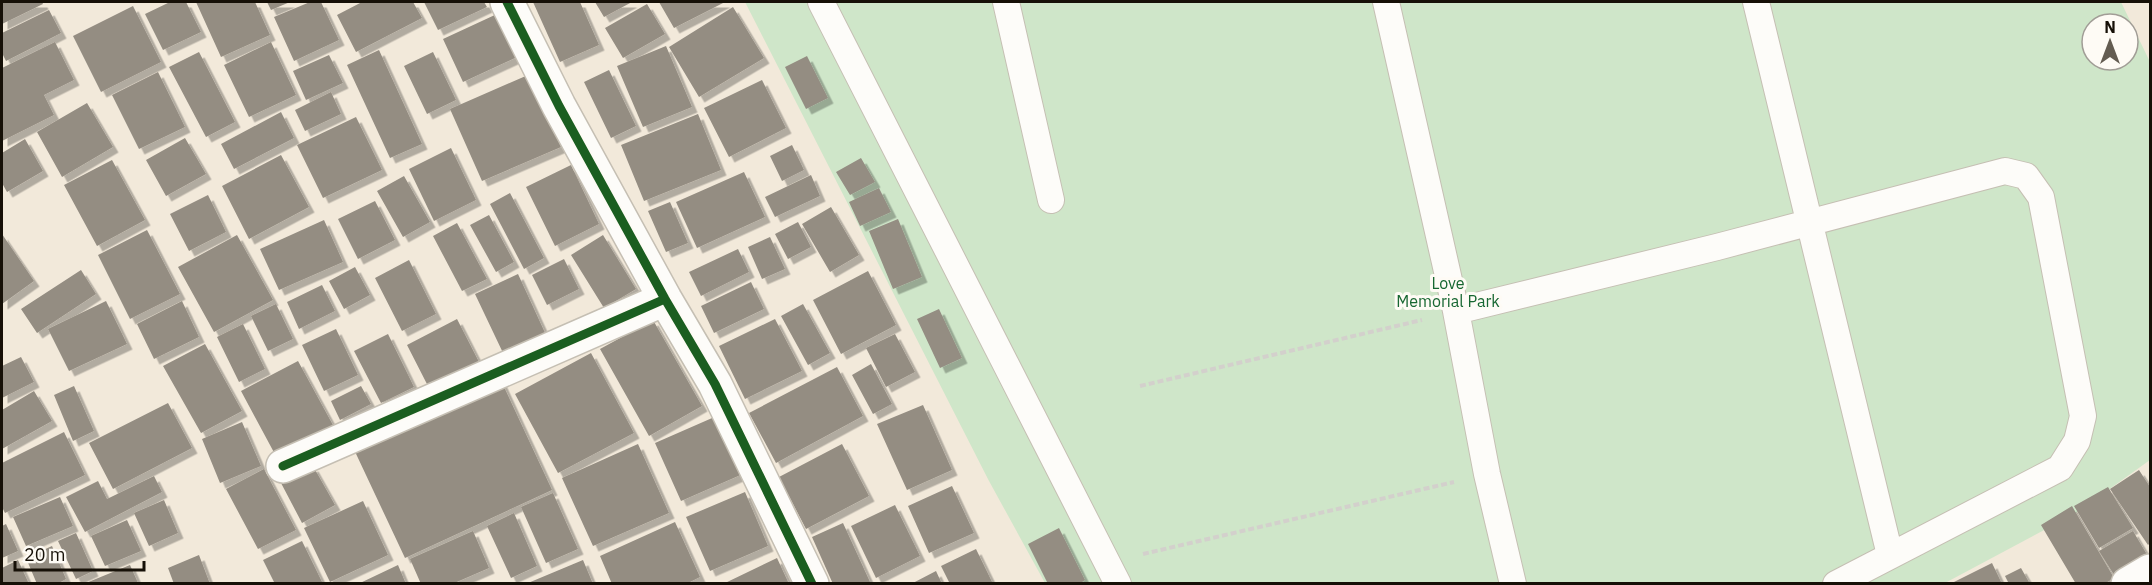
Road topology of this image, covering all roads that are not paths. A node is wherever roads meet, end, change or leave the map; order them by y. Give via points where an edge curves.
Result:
1 (507, 2) edge
2 (821, 2) edge
3 (1006, 2) edge
4 (1386, 2) edge
5 (1756, 2) edge
6 (1051, 200) dead end
7 (1810, 221) junction
8 (664, 299) junction
9 (1456, 311) junction
10 (284, 466) dead end
11 (1890, 555) junction
12 (2151, 571) edge
13 (1113, 573) edge
14 (812, 584) edge
15 (1513, 584) edge
16 (1836, 584) edge
17 (2128, 584) edge

1 - 8 street
2 - 13 lane
3 - 6 lane
4 - 9 lane
5 - 7 lane
7 - 9 lane
7 - 11 lane
7 - 11 lane via 2005,171 2026,176 2041,197 2083,416 2077,441 2060,468
8 - 10 street
8 - 14 street via 715,384
9 - 15 lane
11 - 16 lane
12 - 17 street

